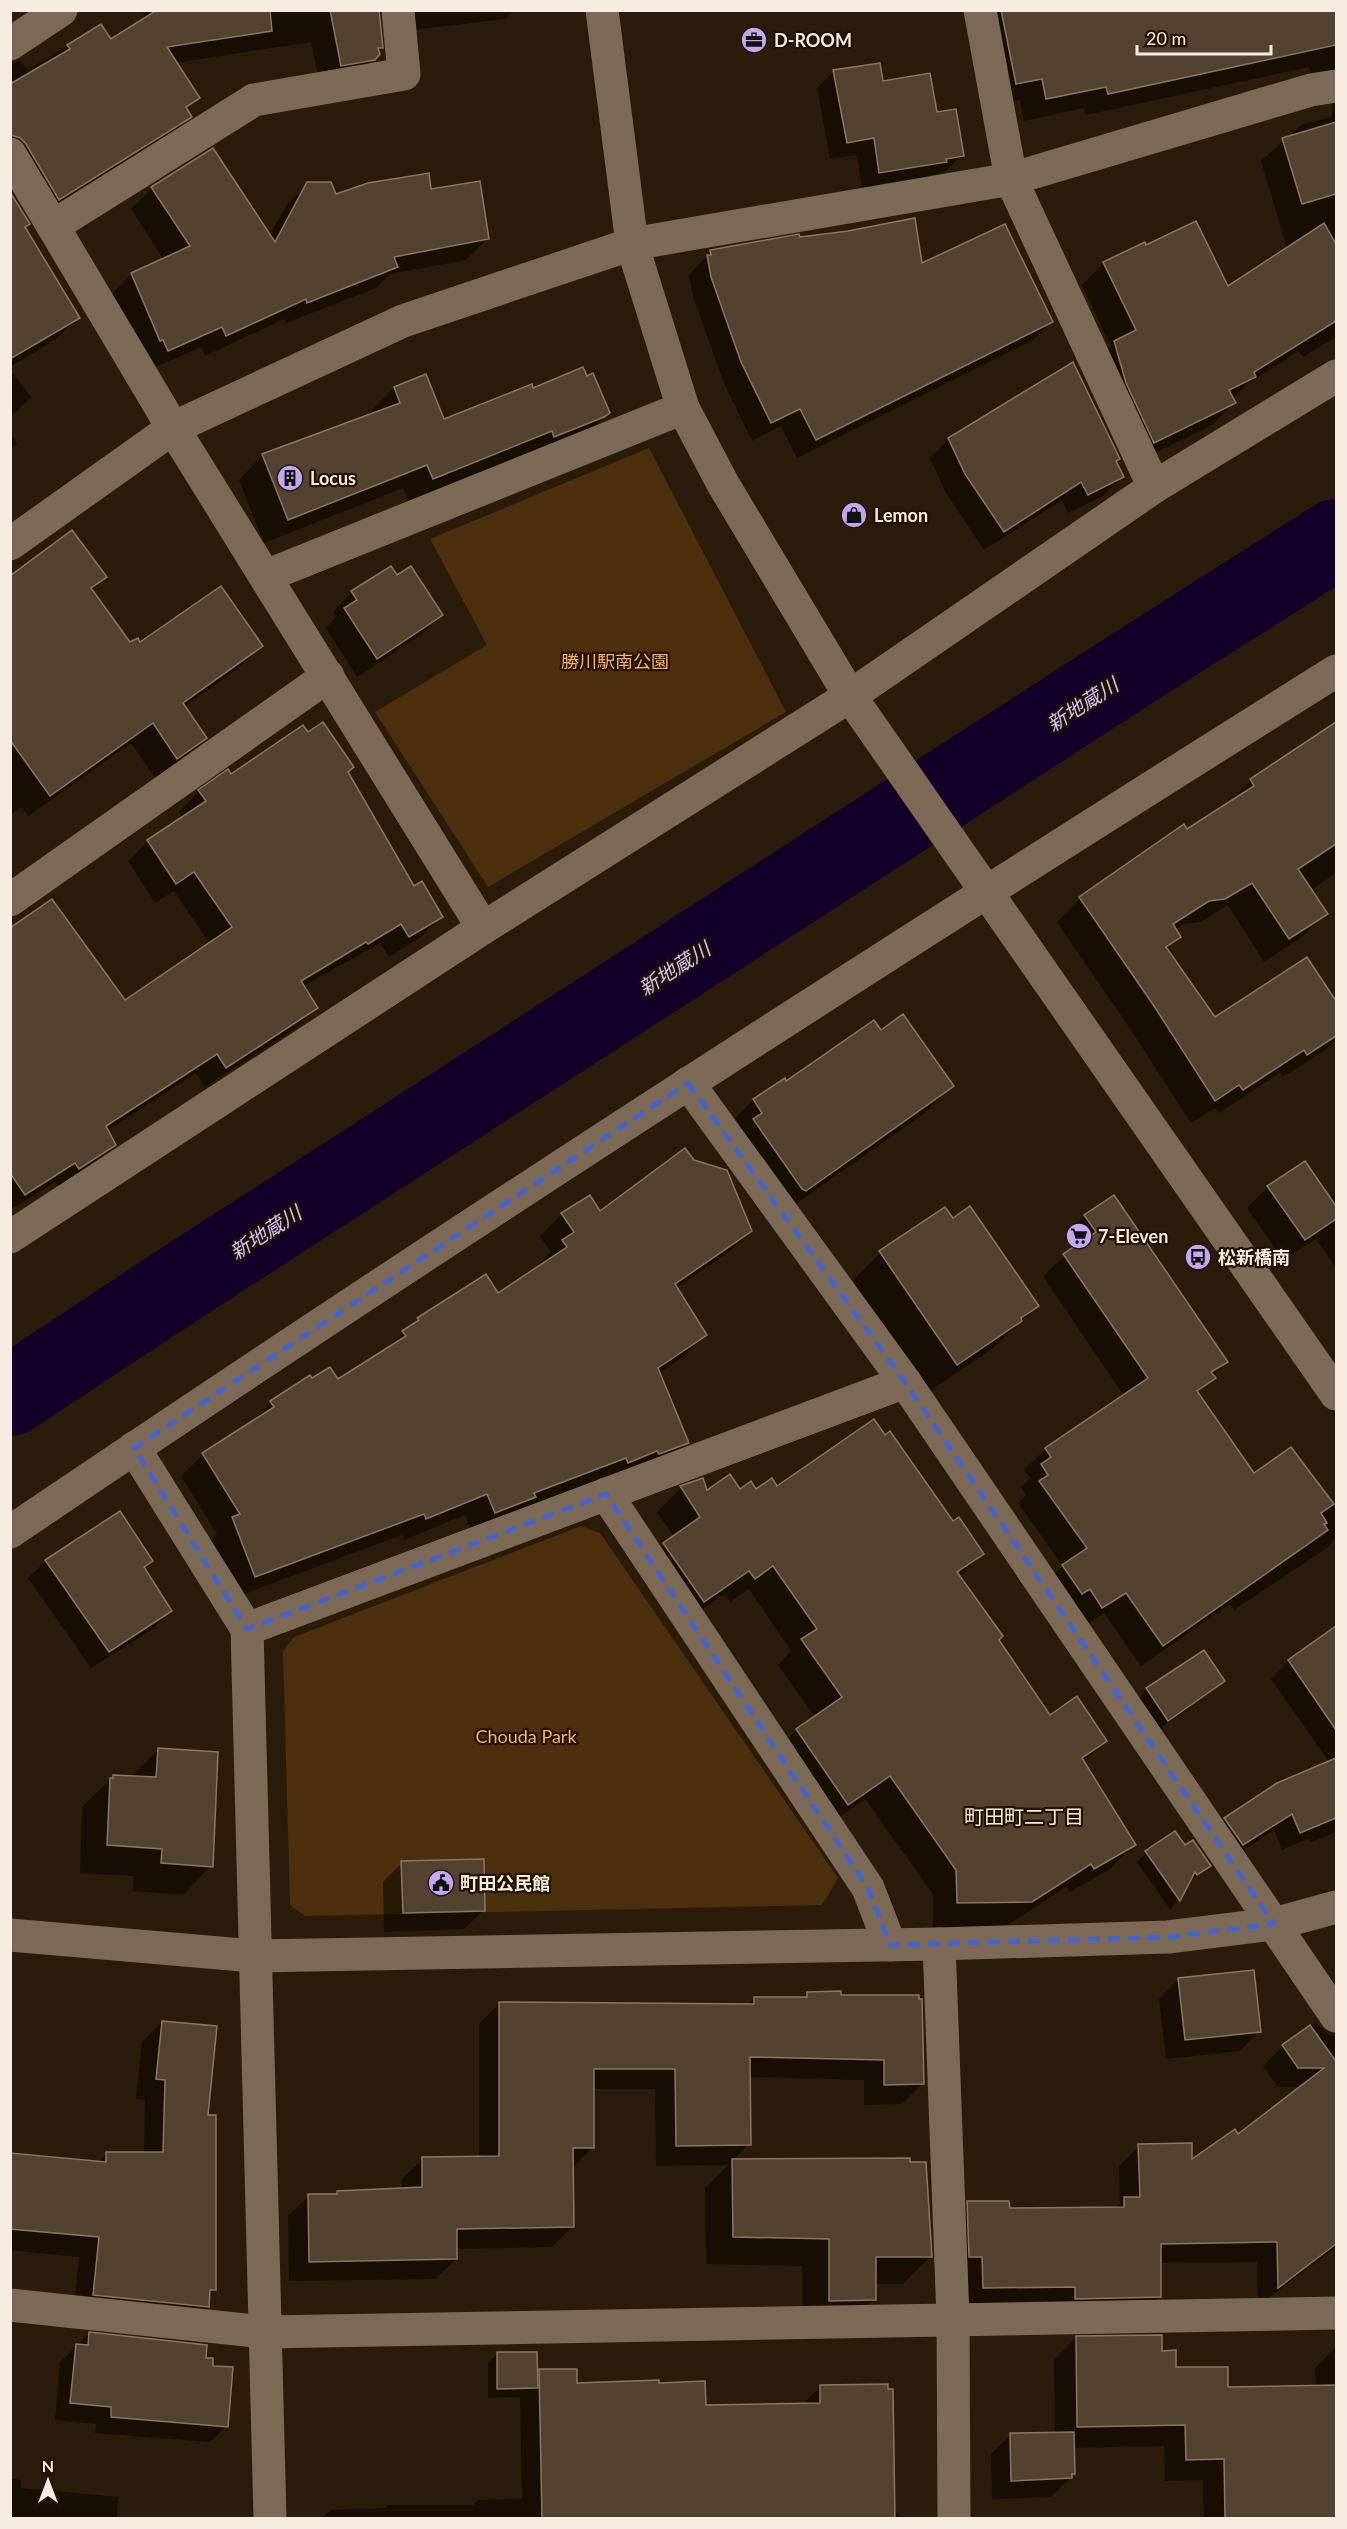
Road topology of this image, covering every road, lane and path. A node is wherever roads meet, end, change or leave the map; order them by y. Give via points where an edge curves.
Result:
1 (61, 10) edge
2 (398, 10) edge
3 (602, 10) edge
4 (980, 10) edge
5 (10, 44) edge
6 (1336, 86) edge
7 (10, 154) edge
8 (1011, 178) junction
9 (53, 226) junction
10 (632, 244) junction
11 (1336, 376) edge
12 (683, 408) junction
13 (173, 428) junction
14 (1154, 487) junction
15 (10, 544) edge
16 (266, 576) junction
17 (1336, 671) edge
18 (328, 676) junction
19 (851, 697) junction
20 (984, 889) junction
21 (10, 900) edge
22 (483, 928) junction
23 (688, 1083) junction
24 (10, 1237) edge
25 (905, 1382) junction
26 (1336, 1394) edge
27 (134, 1448) junction
28 (606, 1494) junction
29 (10, 1532) edge
30 (247, 1629) junction
31 (1336, 1907) edge
32 (1274, 1924) junction
33 (10, 1935) edge
34 (939, 1944) junction
35 (890, 1945) junction
36 (254, 1956) junction
37 (1336, 2016) edge
38 (10, 2305) edge
39 (1336, 2313) edge
40 (953, 2318) junction
41 (264, 2332) junction
42 (270, 2518) edge
43 (954, 2518) edge

1 - 5 street
2 - 9 street via 404,74 254,100
3 - 10 street
4 - 8 street
6 - 8 street
7 - 9 street
8 - 10 street
8 - 14 street
9 - 13 street
10 - 12 street
10 - 13 street via 403,321
11 - 14 street
12 - 16 street
12 - 19 street via 723,484
13 - 15 street
13 - 16 street
14 - 19 street
16 - 18 street
17 - 20 street
18 - 21 street
18 - 22 street
19 - 20 street
19 - 22 street
20 - 23 street
20 - 26 street
22 - 24 street
23 - 25 street
23 - 27 street
25 - 28 street
25 - 32 street
27 - 29 street
27 - 30 street
28 - 30 street
28 - 35 street via 868,1888
30 - 36 street
31 - 32 street
32 - 34 street via 1168,1937
32 - 37 street
33 - 36 street
34 - 35 street
34 - 40 street
35 - 36 street
36 - 41 street
38 - 41 street
39 - 40 street
40 - 41 street
40 - 43 street
41 - 42 street

